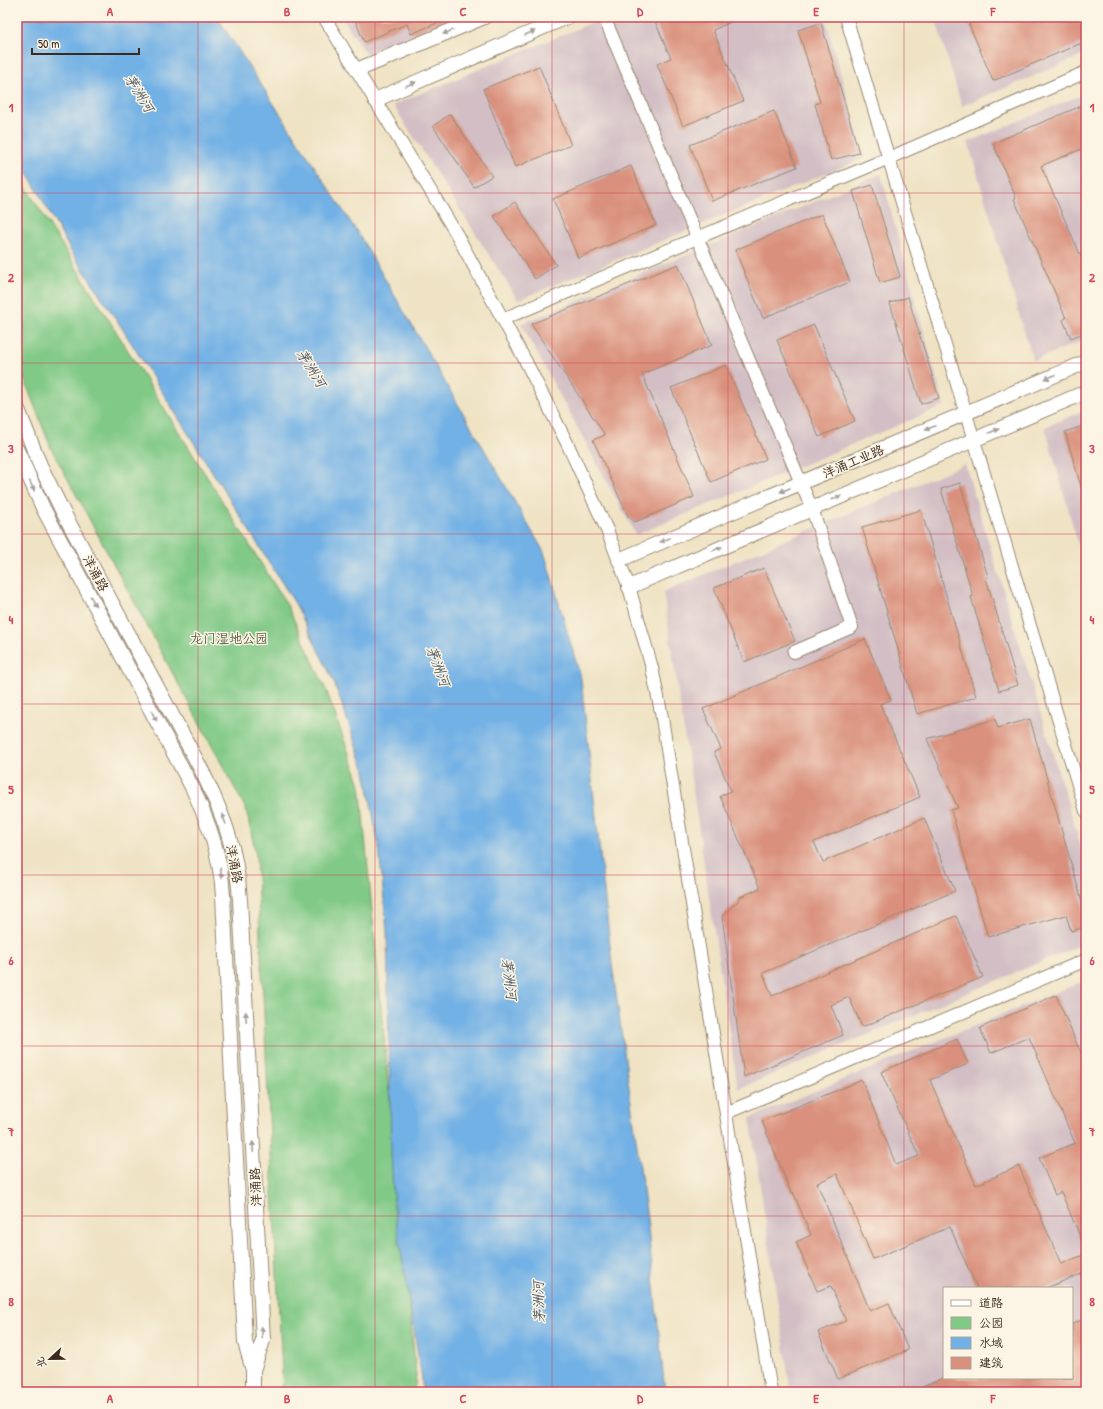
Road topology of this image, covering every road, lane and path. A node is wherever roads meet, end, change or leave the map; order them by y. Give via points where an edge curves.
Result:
1 (324, 17) edge
2 (484, 17) edge
3 (567, 17) edge
4 (604, 17) edge
5 (846, 17) edge
6 (357, 70) junction
7 (1086, 72) edge
8 (375, 100) junction
9 (889, 158) junction
10 (698, 237) junction
11 (503, 319) junction
12 (1086, 362) edge
13 (1086, 392) edge
14 (17, 407) edge
15 (966, 413) junction
16 (974, 440) junction
17 (17, 450) edge
18 (801, 483) junction
19 (812, 509) junction
20 (620, 560) junction
21 (629, 587) junction
22 (794, 652) dead end
23 (1086, 811) edge
24 (1086, 960) edge
25 (726, 1113) junction
26 (253, 1370) junction
27 (253, 1392) edge
28 (771, 1392) edge

1 - 6 street
2 -> 6 street
8 -> 3 street
4 - 10 street
5 - 9 street
6 - 8 street
7 - 9 street
8 - 11 street via 438,203
9 - 10 street
9 - 15 street
10 - 11 street
10 - 18 street
11 - 20 street via 567,443
12 -> 15 street, 洋涌工业路
16 -> 13 street
26 -> 14 street, 洋涌路 via 263,1340 240,900 234,851 221,812 201,769 62,510 40,465
15 - 16 street
15 -> 18 street, 洋涌工业路
19 -> 16 street
16 - 23 street
17 -> 26 street, 洋涌路 via 43,508 193,789 218,854 224,896 245,1342
18 - 19 street
18 -> 20 street, 洋涌工业路
21 -> 19 street
19 - 22 street via 852,627
20 - 21 street
21 - 25 street via 650,660 661,712
24 - 25 street
25 - 28 street
26 - 27 street, 洋涌路

